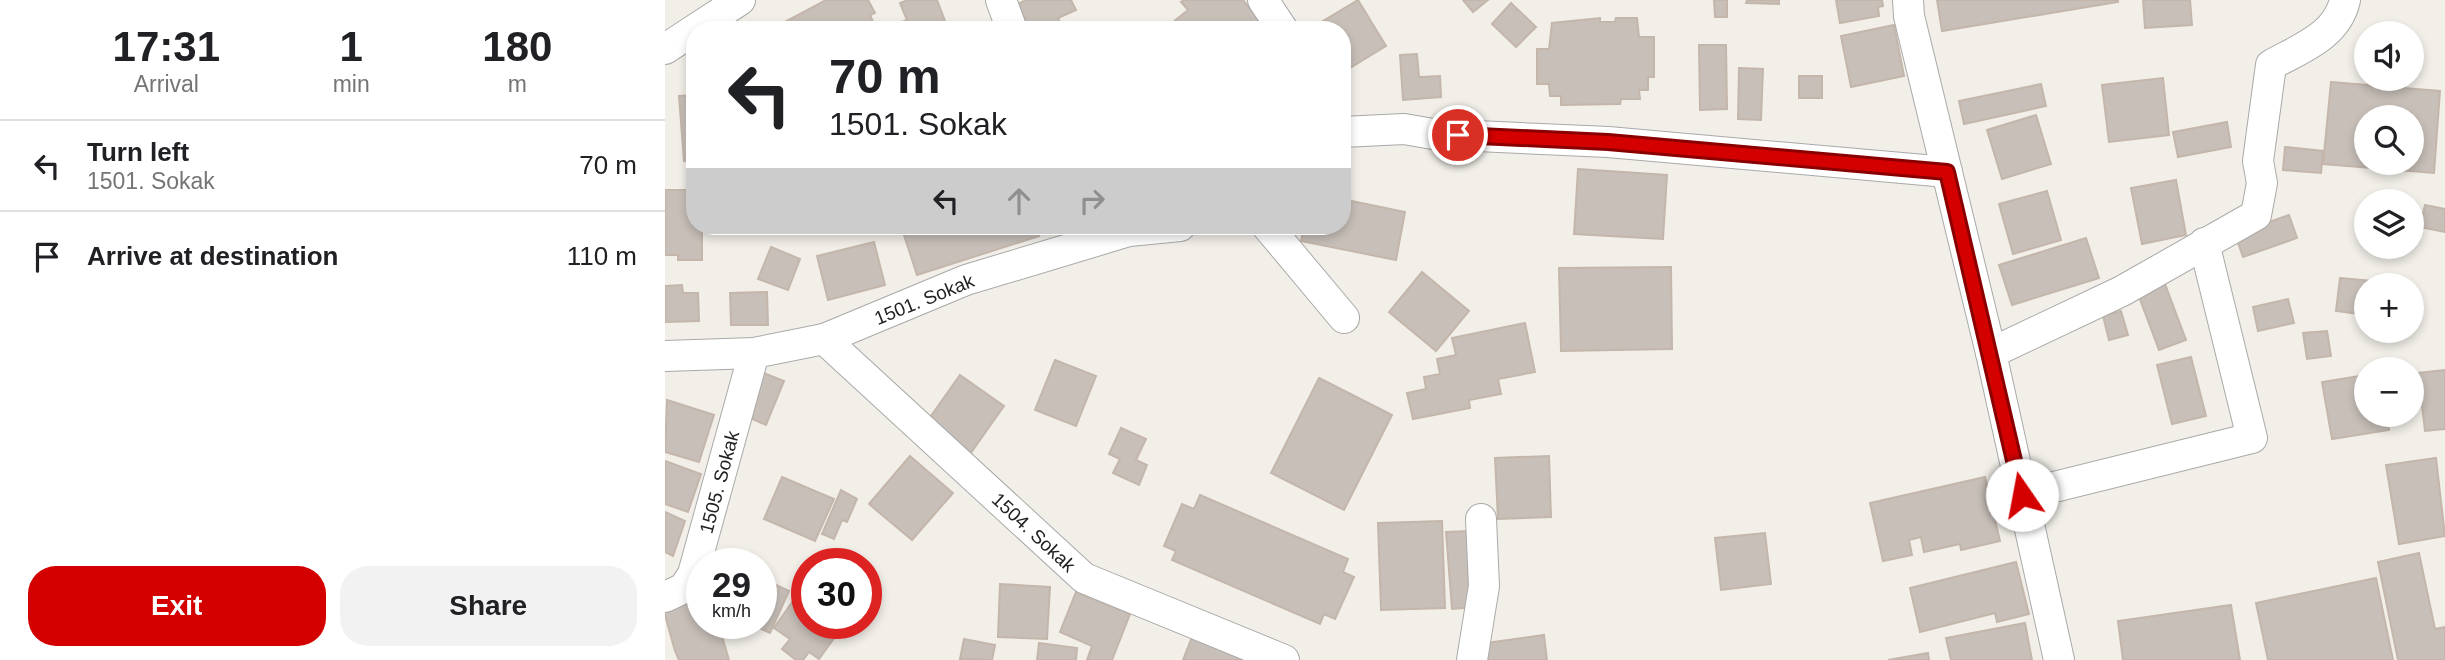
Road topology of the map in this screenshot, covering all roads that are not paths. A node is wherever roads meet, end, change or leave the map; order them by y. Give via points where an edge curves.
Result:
1 (740, 0) edge
2 (1001, 0) edge
3 (1263, 0) edge
4 (1908, 0) edge
5 (2344, 0) edge
6 (708, 21) edge
7 (1009, 21) edge
8 (1277, 21) edge
9 (686, 35) edge
10 (665, 49) edge
11 (1351, 132) edge
12 (1947, 172) junction
13 (1085, 235) edge
14 (1274, 235) edge
15 (2204, 243) junction
16 (1343, 318) dead end
17 (824, 339) junction
18 (754, 353) junction
19 (1991, 353) junction
20 (665, 356) edge
21 (2022, 495) junction
22 (1481, 519) dead end
23 (665, 597) edge
24 (1285, 660) edge
25 (1472, 660) edge
26 (2059, 660) edge

1 - 6 street
2 - 7 street
3 - 8 street
4 - 12 street
5 - 15 street via 2341,16 2328,31 2271,65 2256,215
9 - 10 street
11 - 12 street via 1404,129 1608,142
12 - 19 street
13 - 17 street, 1501. Sokak
14 - 16 street
15 - 19 street via 2122,291
15 - 21 street via 2252,438
17 - 18 street, 1501. Sokak
17 - 24 street, 1504. Sokak via 1084,578
18 - 20 street, 1501. Sokak
18 - 23 street, 1505. Sokak via 694,574 684,588
19 - 21 street
21 - 26 street
22 - 25 street via 1484,586

